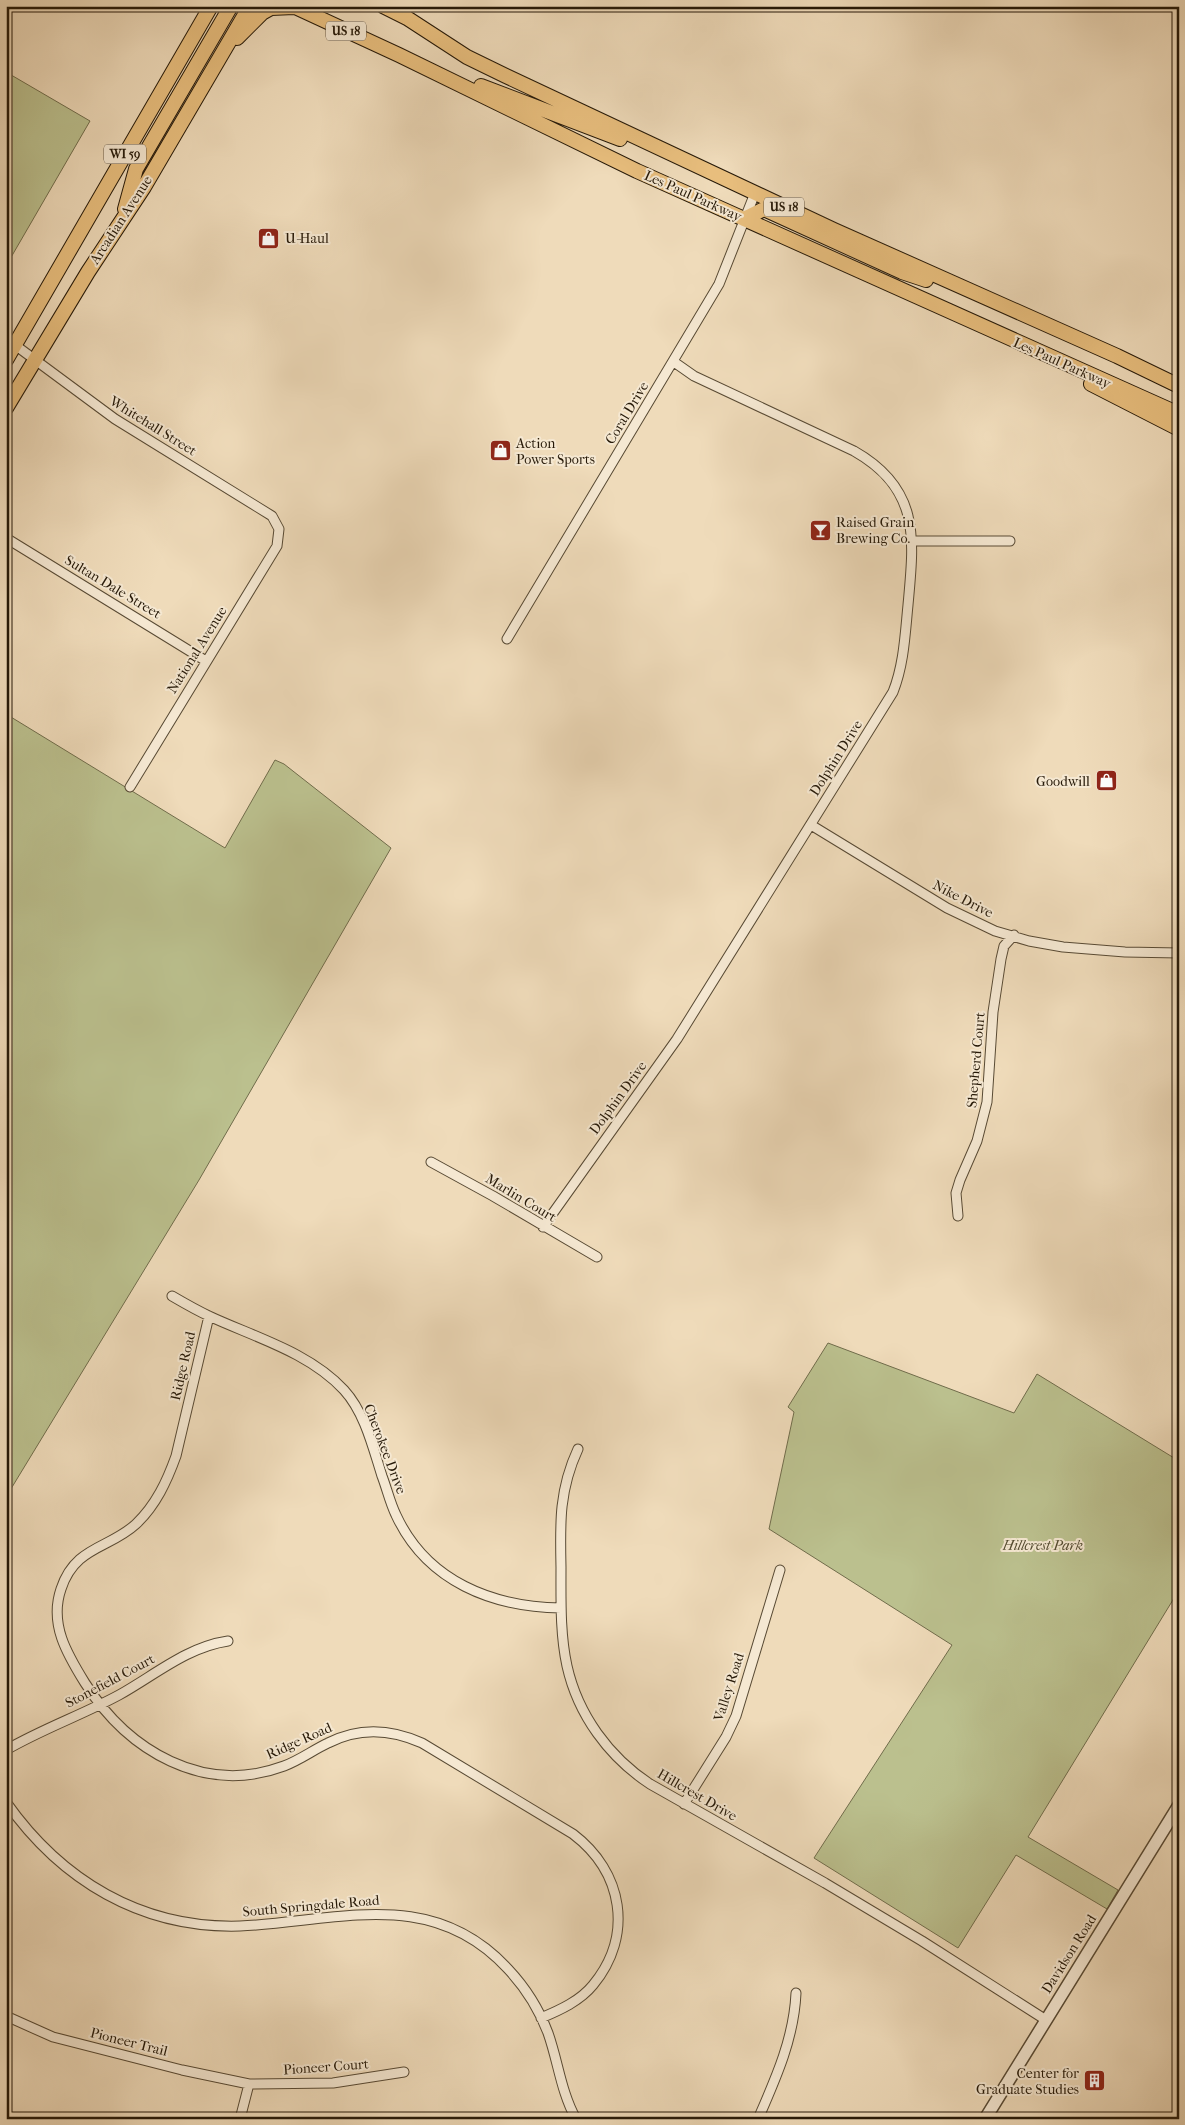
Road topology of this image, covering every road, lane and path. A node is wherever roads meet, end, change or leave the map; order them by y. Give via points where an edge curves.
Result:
1 (211, 6) edge
2 (231, 6) edge
3 (250, 6) edge
4 (294, 6) edge
5 (383, 6) edge
6 (203, 12) edge
7 (224, 50) junction
8 (399, 55) junction
9 (659, 148) junction
10 (755, 193) junction
11 (744, 219) junction
12 (121, 221) junction
13 (981, 297) junction
14 (15, 345) junction
15 (1048, 356) junction
16 (36, 359) junction
17 (6, 360) edge
18 (674, 362) junction
19 (1179, 386) edge
20 (6, 408) edge
21 (1179, 414) edge
22 (1179, 429) edge
23 (278, 526) joint
24 (6, 538) edge
25 (913, 541) junction
26 (1010, 541) dead end
27 (507, 639) dead end
28 (206, 661) junction
29 (130, 787) dead end
30 (811, 825) junction
31 (1014, 935) junction
32 (1179, 954) edge
33 (431, 1162) dead end
34 (958, 1216) dead end
35 (543, 1226) junction
36 (596, 1257) dead end
37 (172, 1296) dead end
38 (209, 1316) junction
39 (578, 1449) dead end
40 (780, 1570) dead end
41 (562, 1608) junction
42 (228, 1641) dead end
43 (101, 1704) junction
44 (6, 1750) edge
45 (6, 1802) edge
46 (684, 1804) junction
47 (1179, 1805) edge
48 (796, 1993) dead end
49 (6, 2016) edge
50 (541, 2018) junction
51 (1046, 2020) junction
52 (404, 2072) dead end
53 (249, 2084) junction
54 (240, 2119) edge
55 (576, 2119) edge
56 (758, 2119) edge
57 (985, 2119) edge

1 - 6 main road, Arcadian Avenue
2 - 12 main road, WI 59 via 136,169
3 - 7 main road, Arcadian Avenue
4 - 7 main road via 271,8 262,13
4 - 8 main road, Les Paul Parkway / US 18
5 - 9 main road, Les Paul Parkway / US 18 via 466,57
6 - 14 main road, Arcadian Avenue / WI 59
7 - 12 main road, Arcadian Avenue via 144,188
8 - 9 main road via 639,147
8 - 11 main road, Les Paul Parkway / US 18 via 637,171
9 - 10 main road, Les Paul Parkway / US 18
10 - 11 street, Coral Drive
10 - 13 main road, Les Paul Parkway / US 18
11 - 13 main road via 764,209 902,272
11 - 15 main road, Les Paul Parkway / US 18
11 - 18 street, Coral Drive via 719,284
12 - 16 main road, Arcadian Avenue / WI 59
13 - 19 main road, Les Paul Parkway / US 18
14 - 16 street, Whitehall Street
14 - 17 main road, Arcadian Avenue / WI 59
15 - 21 main road, Les Paul Parkway / US 18
15 - 22 main road via 1101,390
16 - 20 main road, Arcadian Avenue / WI 59
16 - 23 street, Whitehall Street via 115,419 272,516
18 - 25 street, Dolphin Drive via 694,376 864,457 887,477 898,492 908,514
18 - 27 street, Coral Drive
23 - 28 street, National Avenue via 280,537 277,546
24 - 28 street, Sultan Dale Street
25 - 26 street
25 - 30 street, Dolphin Drive via 904,656 899,676 893,692
28 - 29 street, National Avenue
30 - 31 street, Nike Drive via 955,913 995,931
30 - 35 street, Dolphin Drive via 677,1039
31 - 32 street, Nike Drive via 1063,947
31 - 34 street, Shepherd Court via 1004,946 1001,959 993,1012 987,1102 956,1193
33 - 35 street, Marlin Court
35 - 36 street, Marlin Court
37 - 38 street, Cherokee Drive
38 - 41 street, Cherokee Drive via 299,1357 321,1370 344,1391 360,1416 396,1516 432,1564 485,1596 525,1605
38 - 43 street, Ridge Road via 176,1456 162,1490 135,1524 84,1556 61,1588 57,1614 60,1634 77,1670
39 - 41 street, Hillcrest Drive via 568,1469 562,1502
40 - 46 street, Valley Road via 736,1716
41 - 46 street, Hillcrest Drive via 567,1666 597,1734 631,1771
42 - 43 street, Stonefield Court via 213,1643 186,1654
43 - 44 street, Stonefield Court
43 - 50 street, Ridge Road via 126,1733 149,1750 170,1762 214,1774 278,1768 307,1756 326,1743 355,1734 383,1731 404,1736 422,1743 573,1834 594,1852 612,1881 618,1906 617,1936 607,1965 593,1986 576,2000
45 - 50 street, South Springdale Road via 38,1843 68,1870 95,1889 126,1904 182,1921 239,1926 378,1913 431,1921 468,1937 501,1962 528,1993
46 - 51 street, Hillcrest Drive via 825,1883
47 - 51 street, Davidson Road
48 - 56 street via 786,2049
49 - 53 street, Pioneer Trail via 61,2039
50 - 55 street, South Springdale Road
51 - 57 street, Davidson Road
52 - 53 street, Pioneer Court via 333,2084
53 - 54 street

